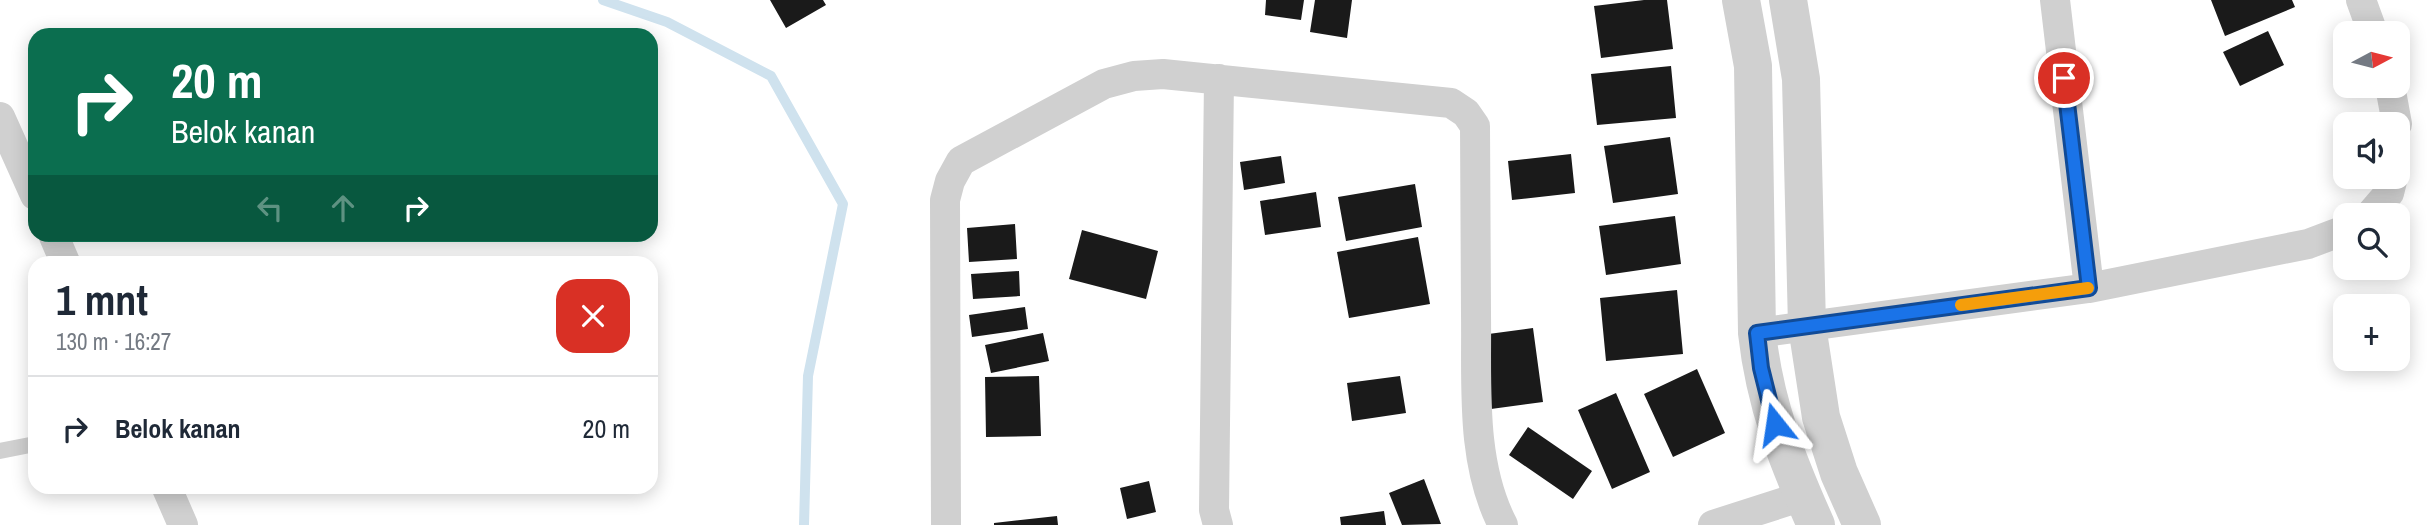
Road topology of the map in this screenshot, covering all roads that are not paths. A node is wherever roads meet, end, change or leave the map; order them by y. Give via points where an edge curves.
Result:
1 (1741, 0) edge
2 (1788, 0) edge
3 (2055, 0) edge
4 (2364, 1) edge
5 (2370, 21) edge
6 (1219, 79) junction
7 (0, 117) edge
8 (28, 179) edge
9 (2333, 235) edge
10 (2089, 288) junction
11 (1807, 326) junction
12 (1757, 333) junction
13 (28, 445) edge
14 (0, 451) edge
15 (169, 494) edge
16 (1810, 510) edge
17 (183, 525) edge
18 (946, 525) edge
19 (1219, 525) edge
20 (1503, 525) edge
21 (1713, 525) edge
22 (1861, 525) edge

1 - 12 street via 1753,66
2 - 11 street via 1801,79
3 - 10 street
4 - 5 street
6 - 18 street via 1163,74 1104,84 961,161 945,200
6 - 19 street via 1214,510
6 - 20 street via 1451,103 1475,126 1477,410 1483,465
7 - 8 street
9 - 10 street via 2308,244
10 - 11 street
11 - 12 street
11 - 22 street via 1821,417
12 - 16 street via 1773,419
13 - 14 lane
15 - 17 street
16 - 21 street

